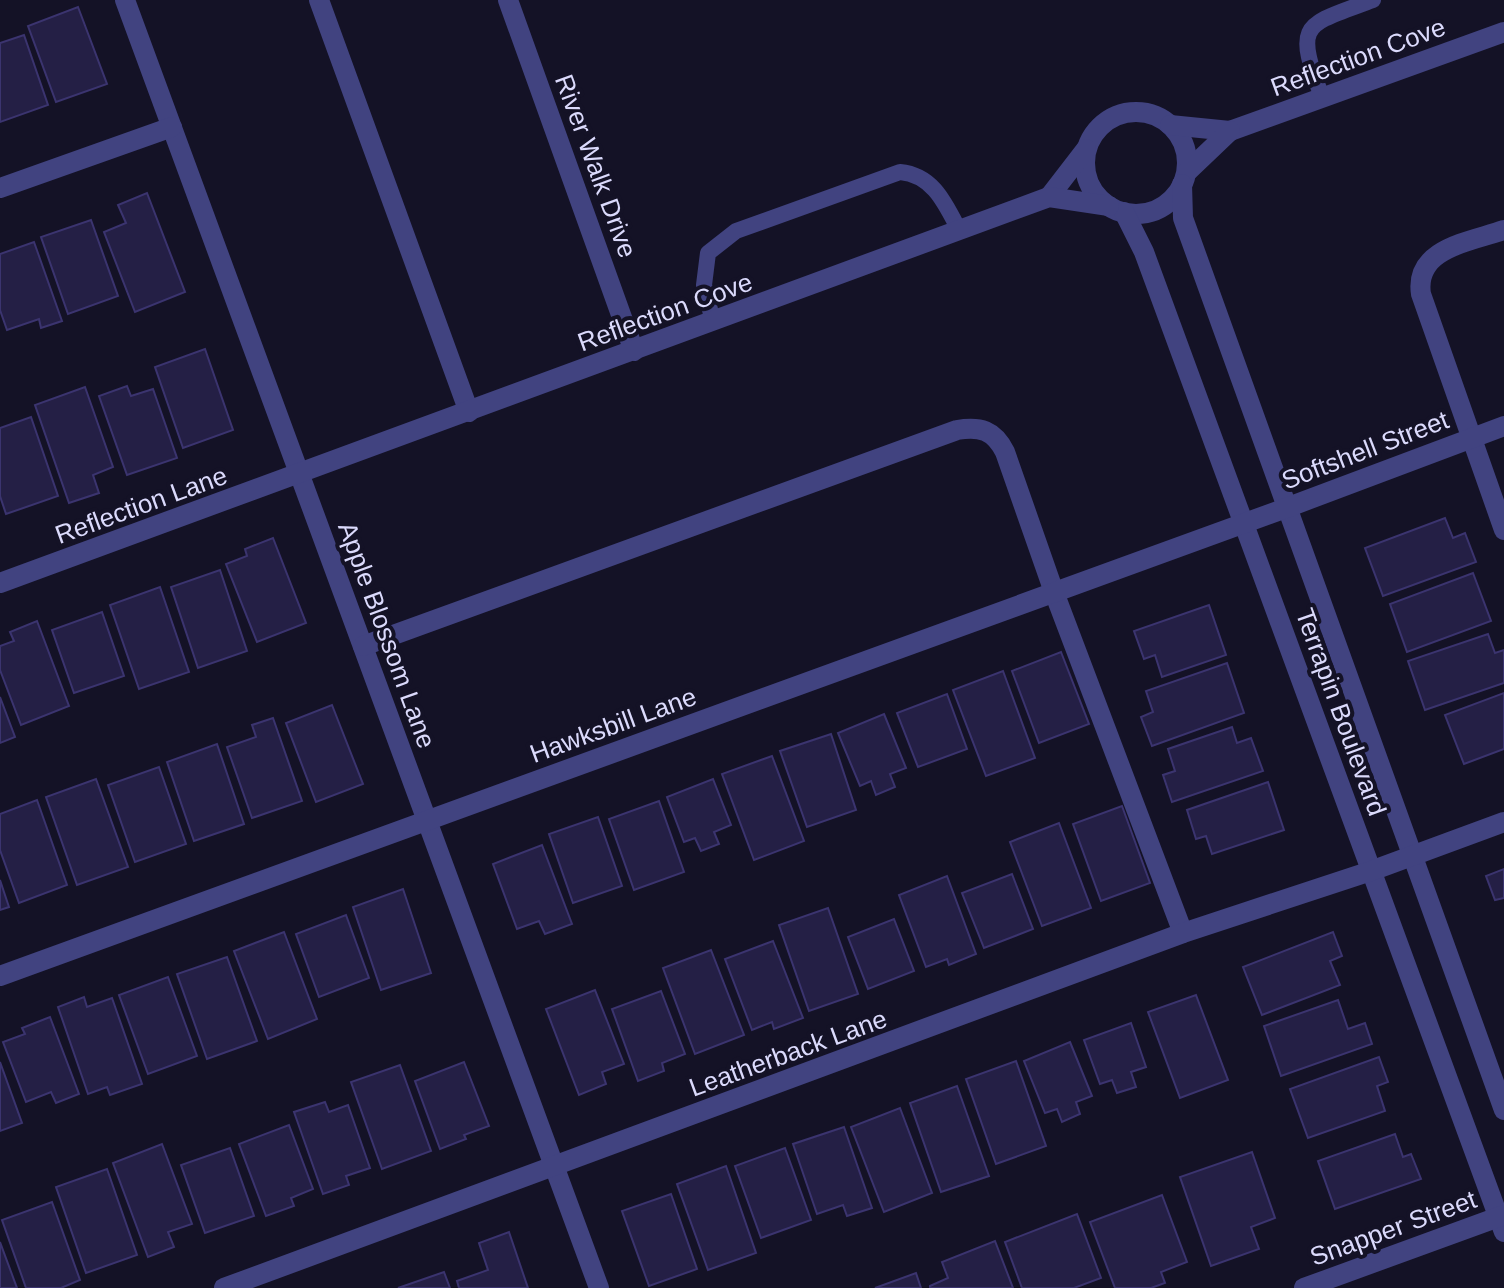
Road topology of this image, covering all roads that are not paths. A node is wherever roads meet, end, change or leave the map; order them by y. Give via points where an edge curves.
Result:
1 (125, 0) edge
2 (319, 0) edge
3 (508, 0) edge
4 (1373, 0) edge
5 (1504, 32) edge
6 (1322, 97) junction
7 (1170, 125) junction
8 (172, 127) junction
9 (1230, 131) junction
10 (1087, 147) junction
11 (1184, 178) junction
12 (0, 188) edge
13 (1049, 197) junction
14 (1116, 209) junction
15 (959, 230) junction
16 (1504, 230) edge
17 (713, 322) junction
18 (634, 351) junction
19 (469, 412) junction
20 (1504, 426) edge
21 (1471, 438) junction
22 (299, 475) junction
23 (1286, 508) junction
24 (1244, 521) junction
25 (1504, 530) edge
26 (0, 583) edge
27 (1054, 592) junction
28 (363, 646) junction
29 (428, 820) junction
30 (1504, 822) edge
31 (1412, 856) junction
32 (1371, 871) junction
33 (1183, 933) junction
34 (0, 976) edge
35 (1504, 1110) edge
36 (556, 1167) junction
37 (1502, 1222) edge
38 (224, 1288) edge
39 (599, 1288) edge
40 (1304, 1288) edge

1 - 8 street, Apple Blossom Lane
2 - 19 street
3 - 18 street, River Walk Drive
4 - 6 lane via 1312,27 1307,58
5 - 6 street, Reflection Cove
6 - 9 street, Reflection Cove
7 - 9 street, Reflection Cove
7 - 10 street via 1156,116 1122,113 1101,126
7 - 11 street via 1184,147
8 - 12 street
8 - 22 street, Apple Blossom Lane
9 - 11 street, Reflection Cove
10 - 13 street
10 - 14 street via 1089,182 1096,195
11 - 14 street via 1171,201 1157,210 1141,214
11 - 23 street, Terrapin Boulevard via 1183,218
13 - 14 street, Reflection Cove
13 - 15 street, Reflection Cove
14 - 24 street, Terrapin Boulevard via 1144,252
15 - 17 street, Reflection Cove
15 - 17 lane via 939,192 915,174 900,172 736,231 708,253 704,285
16 - 21 street via 1436,255 1419,281
17 - 18 street, Reflection Cove
18 - 19 street, Reflection Cove
19 - 22 street, Reflection Cove
20 - 21 street, Softshell Street
21 - 23 street, Softshell Street
21 - 25 street
22 - 26 street, Reflection Lane
22 - 28 street, Apple Blossom Lane
23 - 24 street, Softshell Street
23 - 31 street, Terrapin Boulevard
24 - 27 street, Hawksbill Lane
24 - 32 street, Terrapin Boulevard
27 - 28 street via 999,441 991,433 970,428
27 - 29 street, Hawksbill Lane
27 - 33 street
28 - 29 street, Apple Blossom Lane
29 - 34 street, Hawksbill Lane
29 - 36 street, Apple Blossom Lane
30 - 31 street, Leatherback Lane
31 - 32 street, Leatherback Lane
31 - 35 street, Terrapin Boulevard
32 - 33 street, Leatherback Lane
32 - 37 street, Terrapin Boulevard
33 - 36 street, Leatherback Lane
36 - 38 street, Leatherback Lane
36 - 39 street, Apple Blossom Lane
37 - 40 street, Snapper Street

